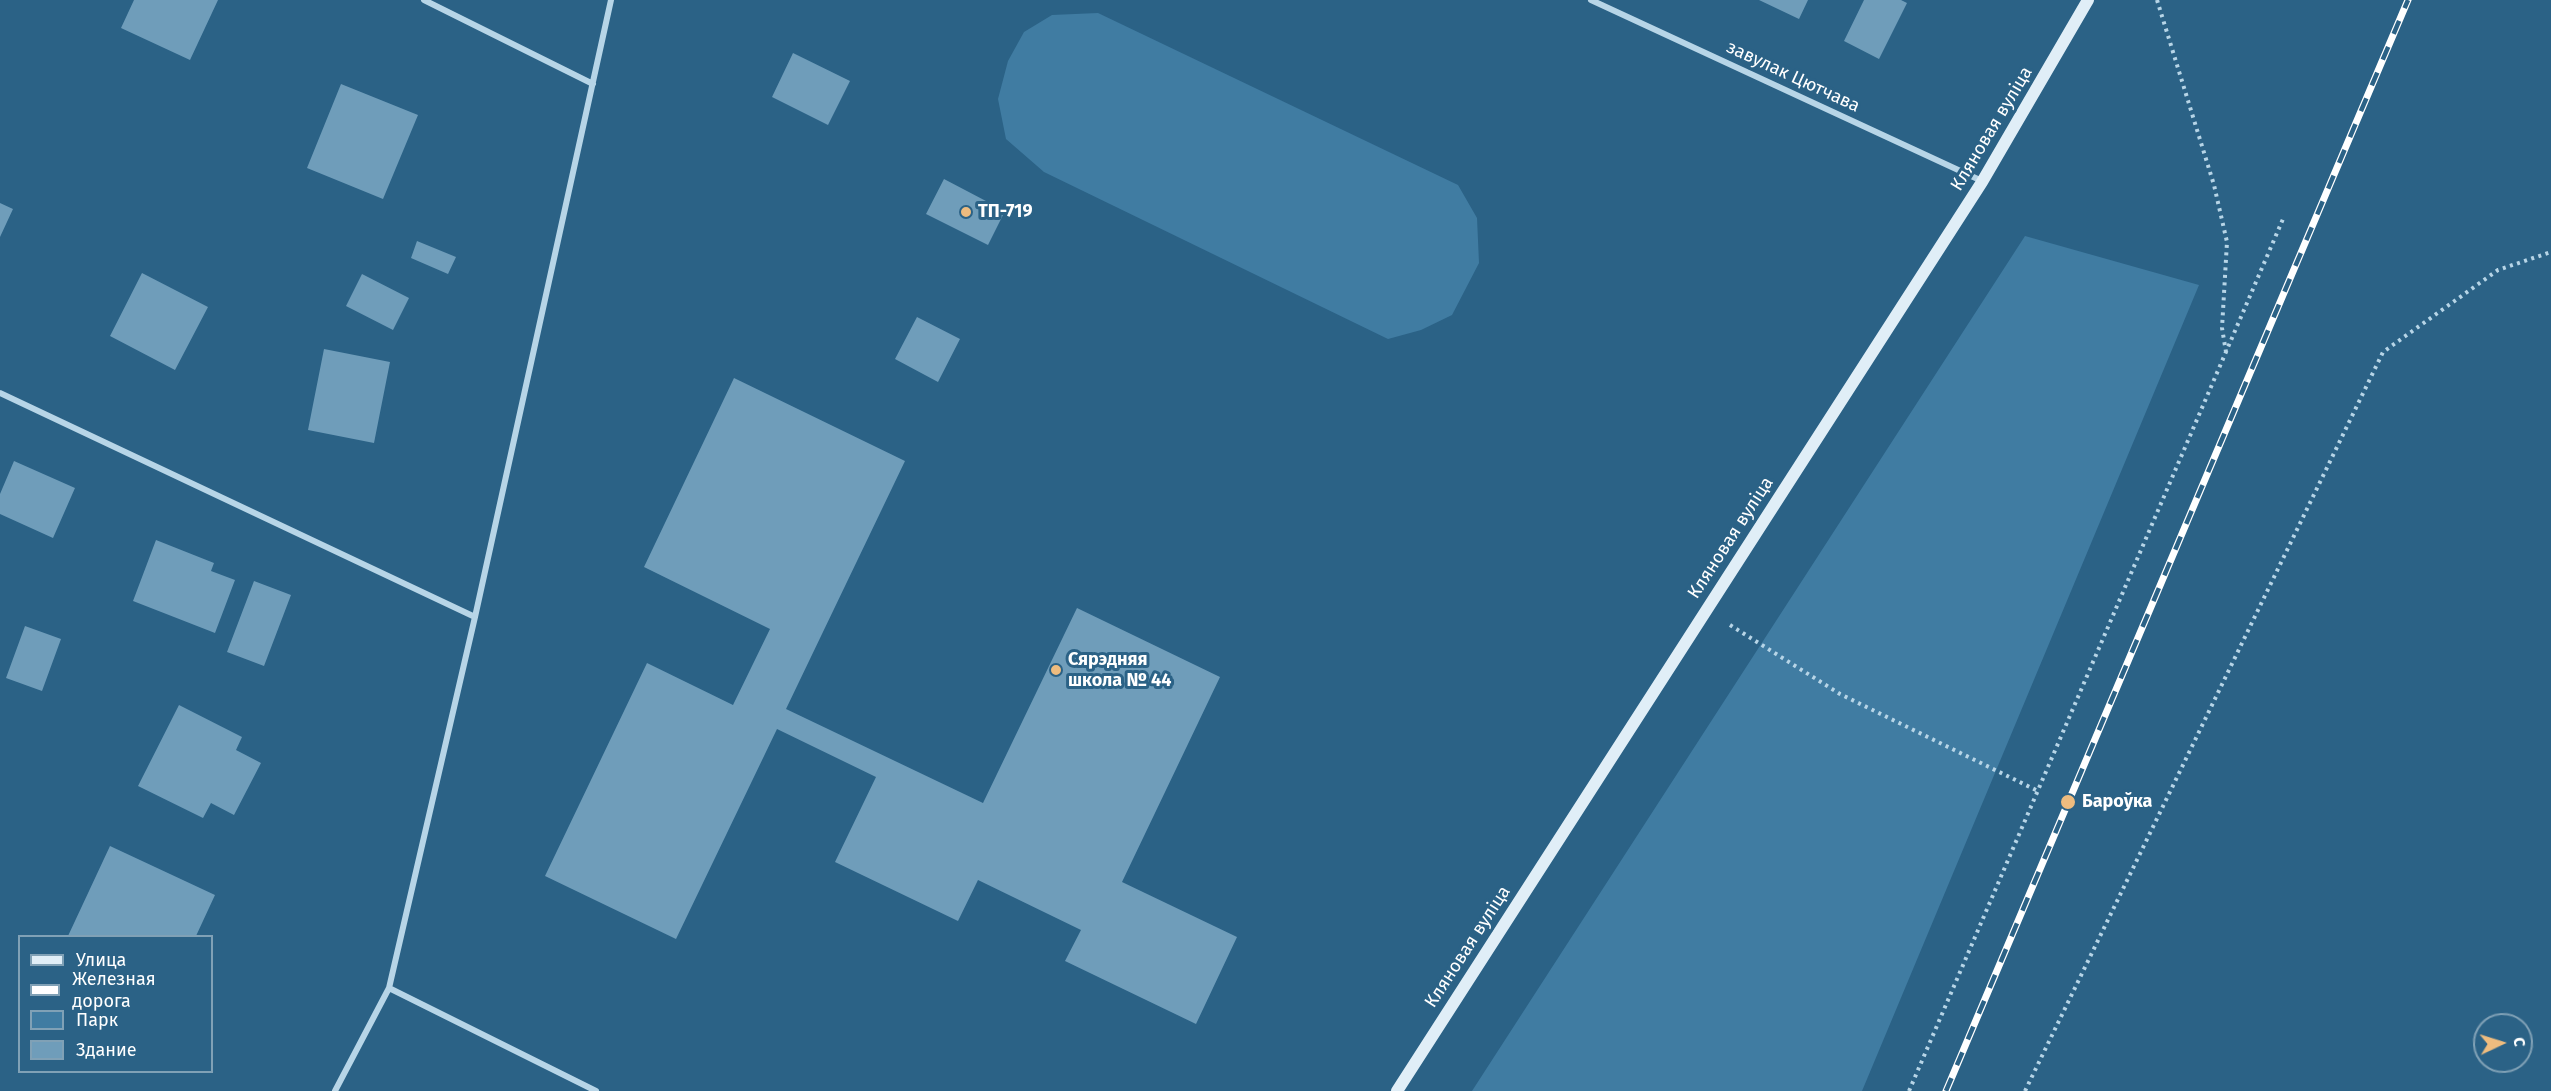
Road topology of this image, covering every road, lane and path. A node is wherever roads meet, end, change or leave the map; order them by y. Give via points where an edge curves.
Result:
1 (424, 0) edge
2 (611, 0) edge
3 (1590, 0) edge
4 (2088, 0) edge
5 (2157, 0) edge
6 (593, 84) junction
7 (1982, 182) junction
8 (2283, 219) dead end
9 (2551, 252) edge
10 (2226, 352) junction
11 (0, 393) edge
12 (1706, 610) junction
13 (475, 617) junction
14 (2038, 791) junction
15 (389, 988) junction
16 (335, 1091) edge
17 (596, 1091) edge
18 (1397, 1091) edge
19 (1909, 1091) edge
20 (2025, 1091) edge

1 - 6 street
2 - 6 street
3 - 7 street, завулак Цютчава
4 - 7 street, Кляновая вуліца
5 - 10 path via 2214,185 2227,242 2222,328
6 - 13 street
7 - 12 street, Кляновая вуліца
8 - 10 path
9 - 20 path via 2498,270 2383,352
10 - 14 path
11 - 13 street
12 - 14 path via 1840,694
12 - 18 street, Кляновая вуліца
13 - 15 street
14 - 19 path
15 - 16 street
15 - 17 street

